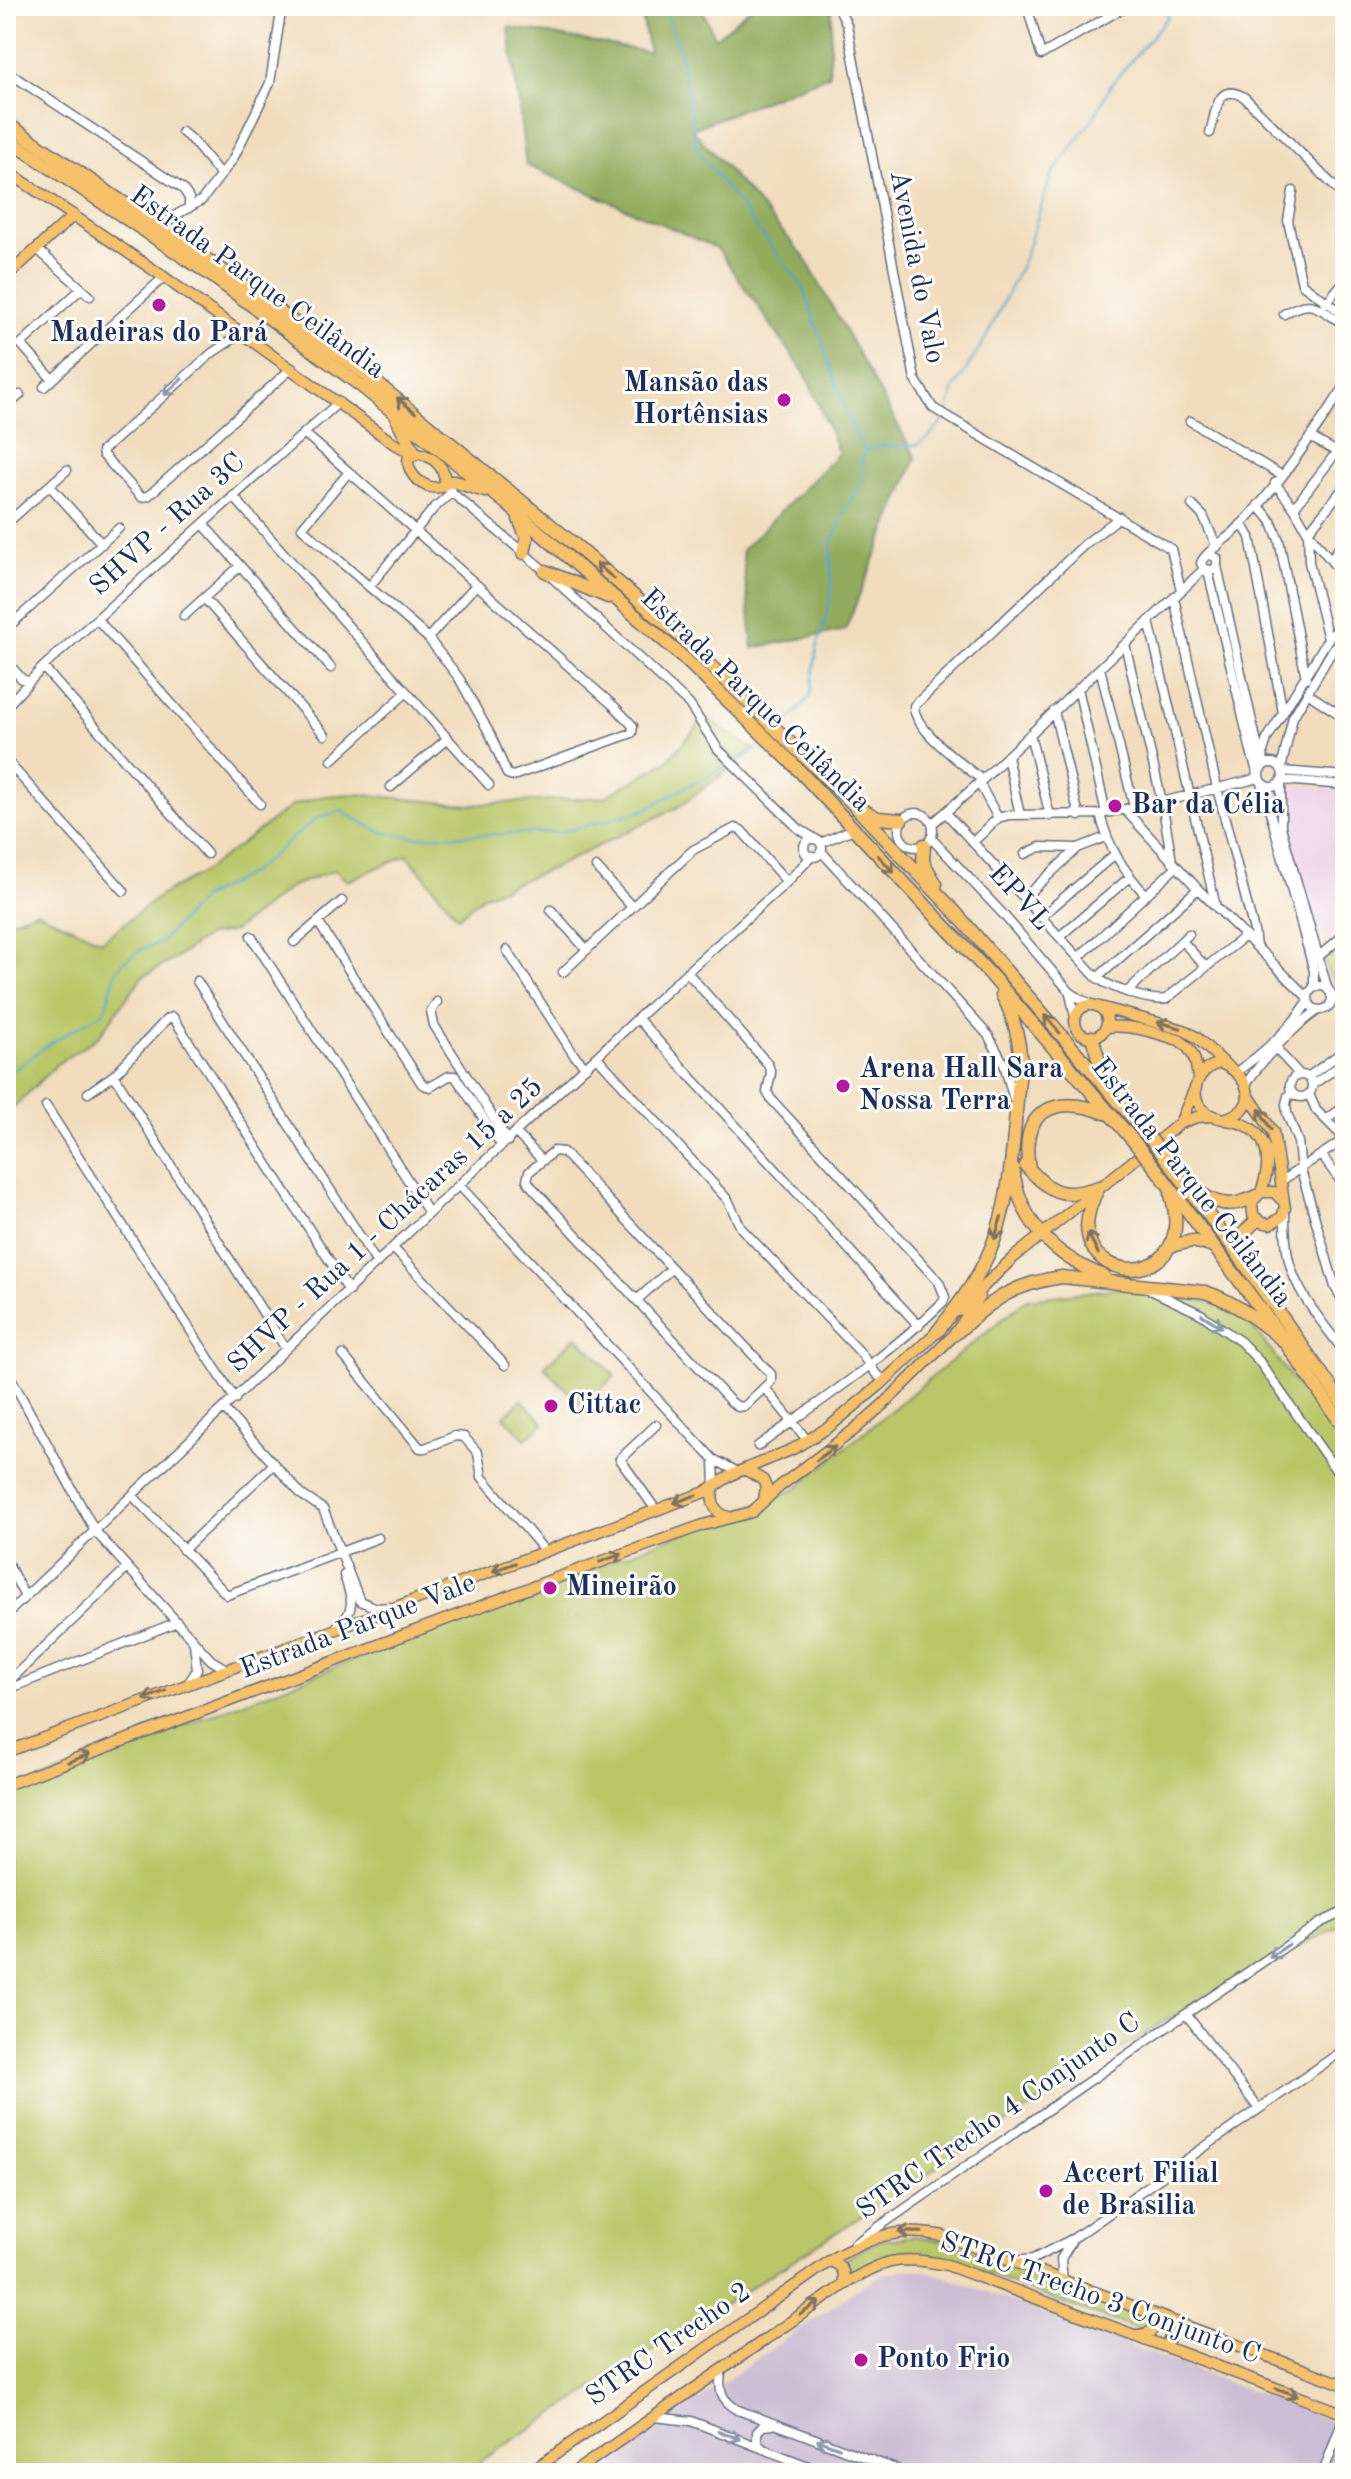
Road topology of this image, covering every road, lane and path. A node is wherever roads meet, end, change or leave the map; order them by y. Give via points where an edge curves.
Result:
1 (282, 6) edge
2 (838, 6) edge
3 (1027, 6) edge
4 (1127, 6) edge
5 (6, 71) edge
6 (6, 123) edge
7 (182, 132) dead end
8 (1210, 133) dead end
9 (6, 138) edge
10 (6, 170) edge
11 (221, 175) junction
12 (1293, 191) dead end
13 (1345, 197) edge
14 (189, 208) junction
15 (74, 215) junction
16 (160, 227) junction
17 (33, 253) junction
18 (6, 277) edge
19 (164, 277) junction
20 (1345, 280) edge
21 (81, 289) junction
22 (90, 296) dead end
23 (1326, 303) junction
24 (1284, 314) dead end
25 (1345, 315) edge
26 (1345, 325) edge
27 (238, 336) junction
28 (292, 368) junction
29 (52, 379) junction
30 (1345, 386) edge
31 (44, 387) dead end
32 (20, 395) dead end
33 (339, 402) junction
34 (6, 407) edge
35 (391, 410) junction
36 (1190, 421) dead end
37 (304, 433) junction
38 (1310, 437) junction
39 (1342, 445) edge
40 (412, 456) junction
41 (67, 470) dead end
42 (349, 472) junction
43 (1278, 479) junction
44 (50, 486) junction
45 (1345, 486) edge
46 (447, 487) junction
47 (233, 496) junction
48 (502, 501) junction
49 (1192, 505) dead end
50 (1258, 505) junction
51 (1294, 508) junction
52 (1120, 517) junction
53 (6, 524) edge
54 (203, 524) junction
55 (1240, 525) junction
56 (119, 528) dead end
57 (414, 532) junction
58 (1308, 532) junction
59 (1345, 539) edge
60 (102, 544) junction
61 (1218, 546) junction
62 (524, 553) junction
63 (1331, 559) junction
64 (1209, 563) junction
65 (240, 566) junction
66 (545, 571) junction
67 (1345, 578) edge
68 (476, 585) junction
69 (369, 587) junction
70 (1181, 590) junction
71 (204, 598) junction
72 (1174, 598) junction
73 (621, 603) junction
74 (184, 616) dead end
75 (97, 619) junction
76 (1149, 621) junction
77 (1345, 622) edge
78 (6, 629) edge
79 (428, 638) junction
80 (1345, 638) edge
81 (1328, 639) junction
82 (1125, 644) junction
83 (6, 661) edge
84 (43, 667) junction
85 (331, 668) dead end
86 (1100, 668) junction
87 (1306, 678) junction
88 (28, 681) junction
89 (1078, 688) junction
90 (407, 692) junction
91 (1307, 693) junction
92 (6, 707) edge
93 (1054, 711) junction
94 (1283, 713) junction
95 (1345, 718) edge
96 (760, 723) junction
97 (1030, 734) junction
98 (325, 735) dead end
99 (448, 738) junction
100 (1267, 739) junction
101 (1256, 744) junction
102 (1007, 756) junction
103 (6, 760) edge
104 (332, 760) dead end
105 (1261, 773) junction
106 (1282, 775) junction
107 (1345, 776) edge
108 (981, 781) junction
109 (489, 785) dead end
110 (1345, 785) edge
111 (391, 787) dead end
112 (1217, 788) junction
113 (1189, 795) junction
114 (847, 798) junction
115 (1162, 802) junction
116 (260, 804) dead end
117 (1129, 809) junction
118 (946, 813) junction
119 (1103, 814) junction
120 (1020, 815) junction
121 (1050, 816) junction
122 (1079, 816) junction
123 (998, 818) junction
124 (901, 820) junction
125 (932, 824) junction
126 (799, 829) junction
127 (853, 829) junction
128 (1106, 837) junction
129 (928, 841) junction
130 (973, 842) junction
131 (820, 845) junction
132 (1078, 848) junction
133 (807, 852) junction
134 (207, 854) dead end
135 (1025, 854) dead end
136 (1114, 855) junction
137 (1174, 864) junction
138 (596, 867) dead end
139 (1130, 877) junction
140 (787, 882) junction
141 (1198, 889) junction
142 (124, 891) dead end
143 (1146, 895) junction
144 (1025, 897) junction
145 (342, 901) dead end
146 (632, 907) junction
147 (1216, 907) junction
148 (551, 910) dead end
149 (956, 913) junction
150 (1042, 916) junction
151 (318, 922) junction
152 (1345, 934) edge
153 (251, 936) dead end
154 (1060, 936) junction
155 (1245, 936) junction
156 (294, 942) dead end
157 (1256, 946) junction
158 (507, 950) dead end
159 (587, 950) junction
160 (1079, 957) junction
161 (1317, 958) junction
162 (1205, 966) junction
163 (563, 972) dead end
164 (687, 972) junction
165 (991, 975) junction
166 (1097, 978) junction
167 (197, 981) dead end
168 (1128, 991) junction
169 (1070, 992) junction
170 (1330, 993) junction
171 (1310, 995) junction
172 (437, 1002) dead end
173 (1097, 1006) junction
174 (1345, 1006) edge
175 (1318, 1010) junction
176 (1075, 1017) junction
177 (638, 1019) junction
178 (1106, 1027) junction
179 (1092, 1037) junction
180 (1275, 1050) junction
181 (1345, 1050) edge
182 (597, 1057) junction
183 (1345, 1062) edge
184 (586, 1067) junction
185 (1231, 1069) junction
186 (114, 1075) junction
187 (1197, 1082) junction
188 (1305, 1082) junction
189 (1107, 1088) junction
190 (1247, 1090) junction
191 (88, 1093) dead end
192 (1292, 1093) junction
193 (46, 1106) dead end
194 (1345, 1106) edge
195 (1015, 1114) junction
196 (1112, 1116) junction
197 (1219, 1118) junction
198 (1326, 1120) junction
199 (1180, 1123) junction
200 (516, 1133) junction
201 (1345, 1139) edge
202 (505, 1144) junction
203 (1011, 1152) junction
204 (1322, 1156) junction
205 (542, 1160) junction
206 (1029, 1168) junction
207 (1301, 1170) junction
208 (1178, 1174) junction
209 (1281, 1181) junction
210 (1168, 1184) junction
211 (459, 1185) junction
212 (1099, 1187) junction
213 (1345, 1187) edge
214 (1259, 1194) junction
215 (1284, 1204) junction
216 (429, 1213) junction
217 (1263, 1222) junction
218 (1041, 1236) junction
219 (1285, 1241) junction
220 (1171, 1246) junction
221 (1213, 1246) junction
222 (393, 1248) junction
223 (1240, 1257) junction
224 (377, 1263) junction
225 (672, 1268) junction
226 (991, 1278) junction
227 (1345, 1281) edge
228 (1142, 1286) junction
229 (1335, 1287) junction
230 (349, 1291) junction
231 (637, 1300) junction
232 (1345, 1304) edge
233 (920, 1324) junction
234 (937, 1332) junction
235 (955, 1334) junction
236 (1285, 1342) junction
237 (286, 1349) junction
238 (1345, 1353) edge
239 (343, 1355) dead end
240 (505, 1365) dead end
241 (870, 1366) junction
242 (6, 1369) edge
243 (881, 1380) junction
244 (765, 1388) junction
245 (235, 1399) junction
246 (1345, 1407) edge
247 (224, 1409) junction
248 (792, 1421) junction
249 (656, 1425) dead end
250 (1345, 1429) edge
251 (808, 1441) junction
252 (758, 1446) dead end
253 (713, 1459) junction
254 (274, 1464) junction
255 (742, 1471) junction
256 (1345, 1483) edge
257 (714, 1487) junction
258 (132, 1495) junction
259 (764, 1500) junction
260 (656, 1510) junction
261 (728, 1517) junction
262 (95, 1531) junction
263 (378, 1538) dead end
264 (183, 1550) junction
265 (338, 1551) junction
266 (545, 1551) junction
267 (6, 1560) edge
268 (127, 1568) junction
269 (25, 1597) junction
270 (356, 1603) junction
271 (394, 1606) junction
272 (6, 1615) edge
273 (177, 1622) junction
274 (331, 1630) junction
275 (194, 1642) junction
276 (211, 1660) junction
277 (197, 1664) junction
278 (226, 1669) junction
279 (189, 1682) junction
280 (6, 1684) edge
281 (6, 1690) edge
282 (6, 1752) edge
283 (6, 1785) edge
284 (1345, 1911) edge
285 (1186, 2014) junction
286 (1345, 2049) edge
287 (1259, 2109) junction
288 (1074, 2238) junction
289 (833, 2259) junction
290 (1012, 2261) junction
291 (1063, 2281) junction
292 (842, 2286) junction
293 (1152, 2314) junction
294 (1135, 2335) junction
295 (1221, 2339) junction
296 (1166, 2347) junction
297 (722, 2369) junction
298 (1345, 2385) edge
299 (1345, 2414) edge
300 (653, 2417) junction
301 (778, 2426) junction
302 (763, 2449) junction
303 (532, 2472) edge
304 (573, 2473) edge
305 (826, 2473) edge
306 (906, 2473) edge
307 (1323, 2473) edge

1 - 11 street via 270,83
2 - 52 street, Avenida do Valo via 847,25 915,379 933,408
3 - 4 street via 1041,55
5 - 14 street via 183,189
6 - 16 highway, Estrada Parque Ceilândia
7 - 11 street
8 - 13 street via 1219,99 1234,91
9 - 35 highway, Estrada Parque Ceilândia via 212,276
10 - 15 main road
11 - 14 street
12 - 23 street via 1288,221 1302,284
14 - 16 street
15 - 17 main road
15 - 19 main road
96 -> 16 highway, Estrada Parque Ceilândia via 681,637 398,398
17 - 18 main road
17 - 21 street
19 - 27 main road
19 - 29 street
20 - 23 street
21 - 22 street
21 - 29 street via 21,344
23 - 25 street
24 - 26 street via 1311,304
27 - 28 main road
27 -> 28 street via 102,451 141,497
28 - 33 main road
29 - 31 street
30 - 38 street
32 - 34 street
33 - 37 street, SHVP - Rua 3C
33 - 40 main road
35 - 40 highway
35 - 48 highway, Estrada Parque Ceilândia
36 - 43 street
37 - 42 street
37 - 47 street, SHVP - Rua 3C
38 - 39 street
38 - 43 street
39 - 51 street
40 - 46 main road via 435,460
40 - 46 main road via 410,470 418,480 433,488
41 - 44 street
42 - 57 street
42 - 69 street via 302,528
43 - 50 street
43 - 51 street
44 - 53 street
44 - 60 street
45 - 58 street
46 - 48 highway via 466,484
46 - 57 street
46 - 62 street
47 - 54 street, SHVP - Rua 3C
47 - 90 street
48 - 62 highway via 522,523
48 - 73 highway, Estrada Parque Ceilândia
49 - 61 street
50 - 55 street
50 - 87 street via 1279,540
51 - 58 street
52 - 70 street, Avenida do Valo via 1171,549
52 - 108 street via 914,706 918,719 943,747
54 - 65 street
54 - 75 street, SHVP - Rua 3C
55 - 61 street
55 - 94 street via 1250,537
56 - 60 street
57 - 68 street
57 - 69 street
58 - 63 street
58 - 81 street via 1309,562
59 - 63 street
60 - 78 street
61 - 64 street
62 - 66 street
63 - 67 street
64 - 70 street
64 - 101 street
64 - 105 street via 1251,751
65 - 71 street
65 - 85 street
66 - 73 highway
66 - 126 street via 689,704 718,749
68 - 79 street
68 - 79 street via 615,707 633,726 632,733 510,776 459,678
69 - 79 street
70 - 72 street
71 - 74 street
71 - 98 street
72 - 76 street
72 - 112 street
73 - 96 highway, Estrada Parque Ceilândia
75 - 84 street, SHVP - Rua 3C
75 - 116 street
76 - 82 street
76 - 113 street
77 - 81 street
80 - 91 street
81 - 87 street
82 - 86 street
82 - 115 street
83 - 88 street
84 - 88 street, SHVP - Rua 3C
84 - 134 street
86 - 89 street
86 - 117 street
87 - 94 street
88 - 92 street, SHVP - Rua 3C
89 - 93 street
89 - 119 street
90 - 99 street
90 - 104 street
91 - 95 street
91 - 106 street via 1289,726
93 - 97 street
93 - 122 street
94 - 100 street
96 - 114 highway, Estrada Parque Ceilândia via 784,736
96 - 127 highway, Estrada Parque Ceilândia via 774,747
97 - 102 street
97 - 121 street
99 - 109 street
99 - 111 street
100 - 101 street
100 - 105 street
101 - 105 street
102 - 108 street
102 - 120 street
103 - 142 street
105 - 106 street via 1273,763
105 - 106 street via 1266,786 1274,787
105 - 112 street
105 - 171 street via 1314,971
106 - 107 street
106 - 110 street
106 - 161 street via 1281,827
108 - 118 street
108 - 123 street
112 - 113 street
112 - 157 street
113 - 115 street
113 - 147 street
114 - 124 highway via 878,818
114 - 149 highway, Estrada Parque Ceilândia
115 - 117 street
115 - 137 street
117 - 119 street
117 - 137 street
118 - 125 street
118 - 130 street
119 - 122 street
119 - 128 street
120 - 121 street
120 - 123 street
121 - 122 street
123 - 130 street
124 - 125 street via 921,813
124 - 129 street via 904,841 913,846
125 - 129 street
126 - 131 street
126 - 133 street
127 - 131 street
127 -> 165 highway, Estrada Parque Ceilândia
128 - 132 street
128 - 136 street
129 - 149 highway via 923,862
129 - 169 street, EPVL via 1002,913
130 - 144 street
131 - 133 street via 817,856
131 - 133 street via 810,840
131 - 195 street via 988,1035 1010,1078
132 - 135 street via 1040,847
132 - 144 street
133 - 140 street, SHVP - Rua 1 - Chácaras 15 a 25
136 - 139 street
136 - 150 street
137 - 141 street
137 - 143 street
138 - 146 street
139 - 143 street
139 - 154 street
140 - 146 street via 735,828 693,850
140 - 164 street, SHVP - Rua 1 - Chácaras 15 a 25
141 - 147 street
141 - 166 street
143 - 160 street
144 - 150 street
145 - 151 street
146 - 159 street
147 - 155 street
148 - 159 street
189 -> 149 highway, Estrada Parque Ceilândia
150 - 154 street
151 - 156 street
151 - 202 street via 422,1084 430,1087 455,1076
152 - 161 street
153 - 216 street
154 - 160 street
155 - 157 street
155 - 162 street
157 - 171 street
158 - 184 street
159 - 163 street
160 - 166 street
161 - 170 street
162 - 168 street via 1166,999 1151,1000
162 - 168 street via 1185,938
164 - 177 street, SHVP - Rua 1 - Chácaras 15 a 25
164 - 233 street via 768,1064 770,1098 939,1282 943,1302
165 - 195 highway via 1019,1039
165 - 196 highway, Estrada Parque Ceilândia
166 - 168 street
167 - 224 street
169 - 173 street, EPVL
169 - 176 street, EPVL
170 - 171 street via 1319,986
170 - 174 street
170 - 175 street via 1329,1006
171 - 175 street
171 - 185 street via 1302,1012 1250,1063
172 - 202 street via 431,1018 439,1036
173 - 176 main road via 1080,1009
173 - 178 main road via 1107,1017
185 -> 173 main road, EPVL via 1184,1030
175 - 180 street
176 - 179 main road via 1079,1032
177 - 182 street, SHVP - Rua 1 - Chácaras 15 a 25
177 - 233 street
178 - 179 main road
178 - 187 main road via 1137,1028 1184,1043 1196,1060
179 - 189 highway
180 - 188 street
180 - 190 street via 1254,1072
181 - 188 street
182 - 184 street, SHVP - Rua 1 - Chácaras 15 a 25
182 - 241 street via 728,1200 741,1228
183 - 188 street
184 - 200 street, SHVP - Rua 1 - Chácaras 15 a 25
185 - 187 main road via 1213,1065
185 - 190 main road
186 - 191 street
186 - 230 street via 173,1017
186 - 237 street
187 - 197 main road via 1201,1107
187 - 199 main road
188 - 192 street via 1299,1097
188 - 192 street via 1290,1084
188 - 198 street
189 - 208 highway, Estrada Parque Ceilândia, bridge
190 - 197 main road via 1240,1112
209 -> 190 main road via 1273,1132
192 - 207 street via 1287,1113
193 - 245 street
194 - 198 street
195 - 203 highway
196 - 206 highway via 1079,1104 1042,1114 1026,1141
196 - 210 highway, Estrada Parque Ceilândia, bridge
197 - 199 main road
197 - 214 main road via 1251,1127 1264,1142 1267,1176
198 - 201 street
199 - 212 main road
200 - 202 street, SHVP - Rua 1 - Chácaras 15 a 25
200 - 205 street
201 - 204 street
202 - 211 street, SHVP - Rua 1 - Chácaras 15 a 25
203 - 206 highway
203 - 218 highway via 1020,1199
203 -> 234 highway via 994,1241
204 - 207 street
204 - 213 street
205 - 225 street via 554,1151 563,1152
205 - 231 street via 529,1172 528,1183
206 - 212 highway via 1038,1180 1066,1193
207 - 209 street
207 - 229 street
208 - 214 highway via 1215,1203 1239,1204
208 - 223 highway, Estrada Parque Ceilândia
209 - 215 main road
210 - 220 highway via 1177,1218
210 - 221 highway, Estrada Parque Ceilândia
211 - 216 street, SHVP - Rua 1 - Chácaras 15 a 25
211 - 253 street
212 - 218 main road
220 -> 212 highway via 1139,1269 1121,1269 1102,1259 1086,1229 1089,1204
214 - 215 main road via 1274,1192
214 - 217 main road via 1251,1208
215 - 217 main road via 1282,1217
215 - 219 street
216 - 222 street, SHVP - Rua 1 - Chácaras 15 a 25
217 - 219 street
217 - 223 highway via 1241,1234
218 - 226 main road
218 - 228 highway via 1087,1269
219 - 238 street via 1296,1279
220 - 221 highway via 1192,1241
221 - 236 highway, Estrada Parque Ceilândia
222 - 224 street, SHVP - Rua 1 - Chácaras 15 a 25
222 - 240 street
223 - 246 highway, Estrada Parque Ceilândia
224 - 230 street, SHVP - Rua 1 - Chácaras 15 a 25
225 - 231 street
225 - 244 street via 766,1368 772,1377
226 - 234 main road
226 - 235 main road
227 - 229 street
228 - 235 highway via 1083,1278 1040,1280 997,1298
228 - 236 highway via 1224,1298
228 -> 256 street via 1201,1314 1241,1342
229 - 232 street
230 - 237 street, SHVP - Rua 1 - Chácaras 15 a 25
231 - 244 street via 738,1407
233 - 241 street
234 - 243 main road
259 -> 235 main road via 867,1419
236 - 250 highway, Estrada Parque Ceilândia
237 - 245 street, SHVP - Rua 1 - Chácaras 15 a 25
239 - 266 street via 420,1448 464,1437 478,1453 482,1477
241 - 243 street
241 - 248 street
242 - 262 street
243 - 251 main road via 843,1417
244 - 248 street
245 - 247 street, SHVP - Rua 1 - Chácaras 15 a 25
247 - 254 street
247 - 258 street, SHVP - Rua 1 - Chácaras 15 a 25
248 - 251 street
248 - 252 street
249 - 260 street via 620,1459
251 - 255 main road
253 - 255 street
253 - 257 street
254 - 264 street
254 - 265 street via 323,1509
255 - 257 main road
255 - 259 main road via 763,1480
257 -> 260 main road, Estrada Parque Vale
257 - 261 main road via 715,1508
258 - 262 street, SHVP - Rua 1 - Chácaras 15 a 25
258 - 264 street
259 - 261 main road via 747,1514
260 - 266 main road, Estrada Parque Vale
283 -> 261 main road, Estrada Parque Vale
262 - 268 street
262 - 269 street, SHVP - Rua 1 - Chácaras 15 a 25
263 - 265 street
264 - 265 street via 227,1595
265 - 270 street
266 -> 271 main road, Estrada Parque Vale
267 - 269 street
268 - 273 street
268 - 280 street
269 - 272 street, SHVP - Rua 1 - Chácaras 15 a 25
270 - 271 street
270 - 274 street
271 - 274 main road, Estrada Parque Vale
273 - 275 street
273 - 281 street
274 - 278 main road, Estrada Parque Vale
275 - 276 street
275 - 277 street
276 - 277 street
276 - 278 street
277 - 279 street
278 - 279 main road, Estrada Parque Vale
279 -> 282 main road, Estrada Parque Vale
284 -> 285 street, STRC Trecho 4 Conjunto C
285 - 287 street
285 - 289 street, STRC Trecho 4 Conjunto C
286 - 287 street
287 - 288 street
288 - 290 street via 1033,2259
288 - 291 street via 1061,2259
290 -> 289 main road, STRC Trecho 3 Conjunto C via 921,2232 876,2237
289 - 292 main road via 845,2275
289 - 303 main road, STRC Trecho 2
290 - 291 main road, STRC Trecho 3 Conjunto C
291 - 293 main road, STRC Trecho 3 Conjunto C
292 - 294 main road, STRC Trecho 3 Conjunto C via 880,2264 917,2259 947,2265
297 -> 292 main road, STRC Trecho 3 Conjunto C
293 - 294 main road via 1153,2330
293 - 295 main road, STRC Trecho 3 Conjunto C
294 - 296 main road, STRC Trecho 3 Conjunto C
295 - 296 main road via 1179,2328 1172,2331
295 - 298 main road, STRC Trecho 3 Conjunto C
296 -> 299 main road, STRC Trecho 3 Conjunto C
297 - 300 main road, STRC Trecho 2
297 - 301 street via 719,2389 728,2404
299 - 307 street
300 -> 302 street via 691,2421
300 - 304 main road, STRC Trecho 2
301 - 302 street via 758,2430 756,2439
306 -> 301 street
302 - 305 street

